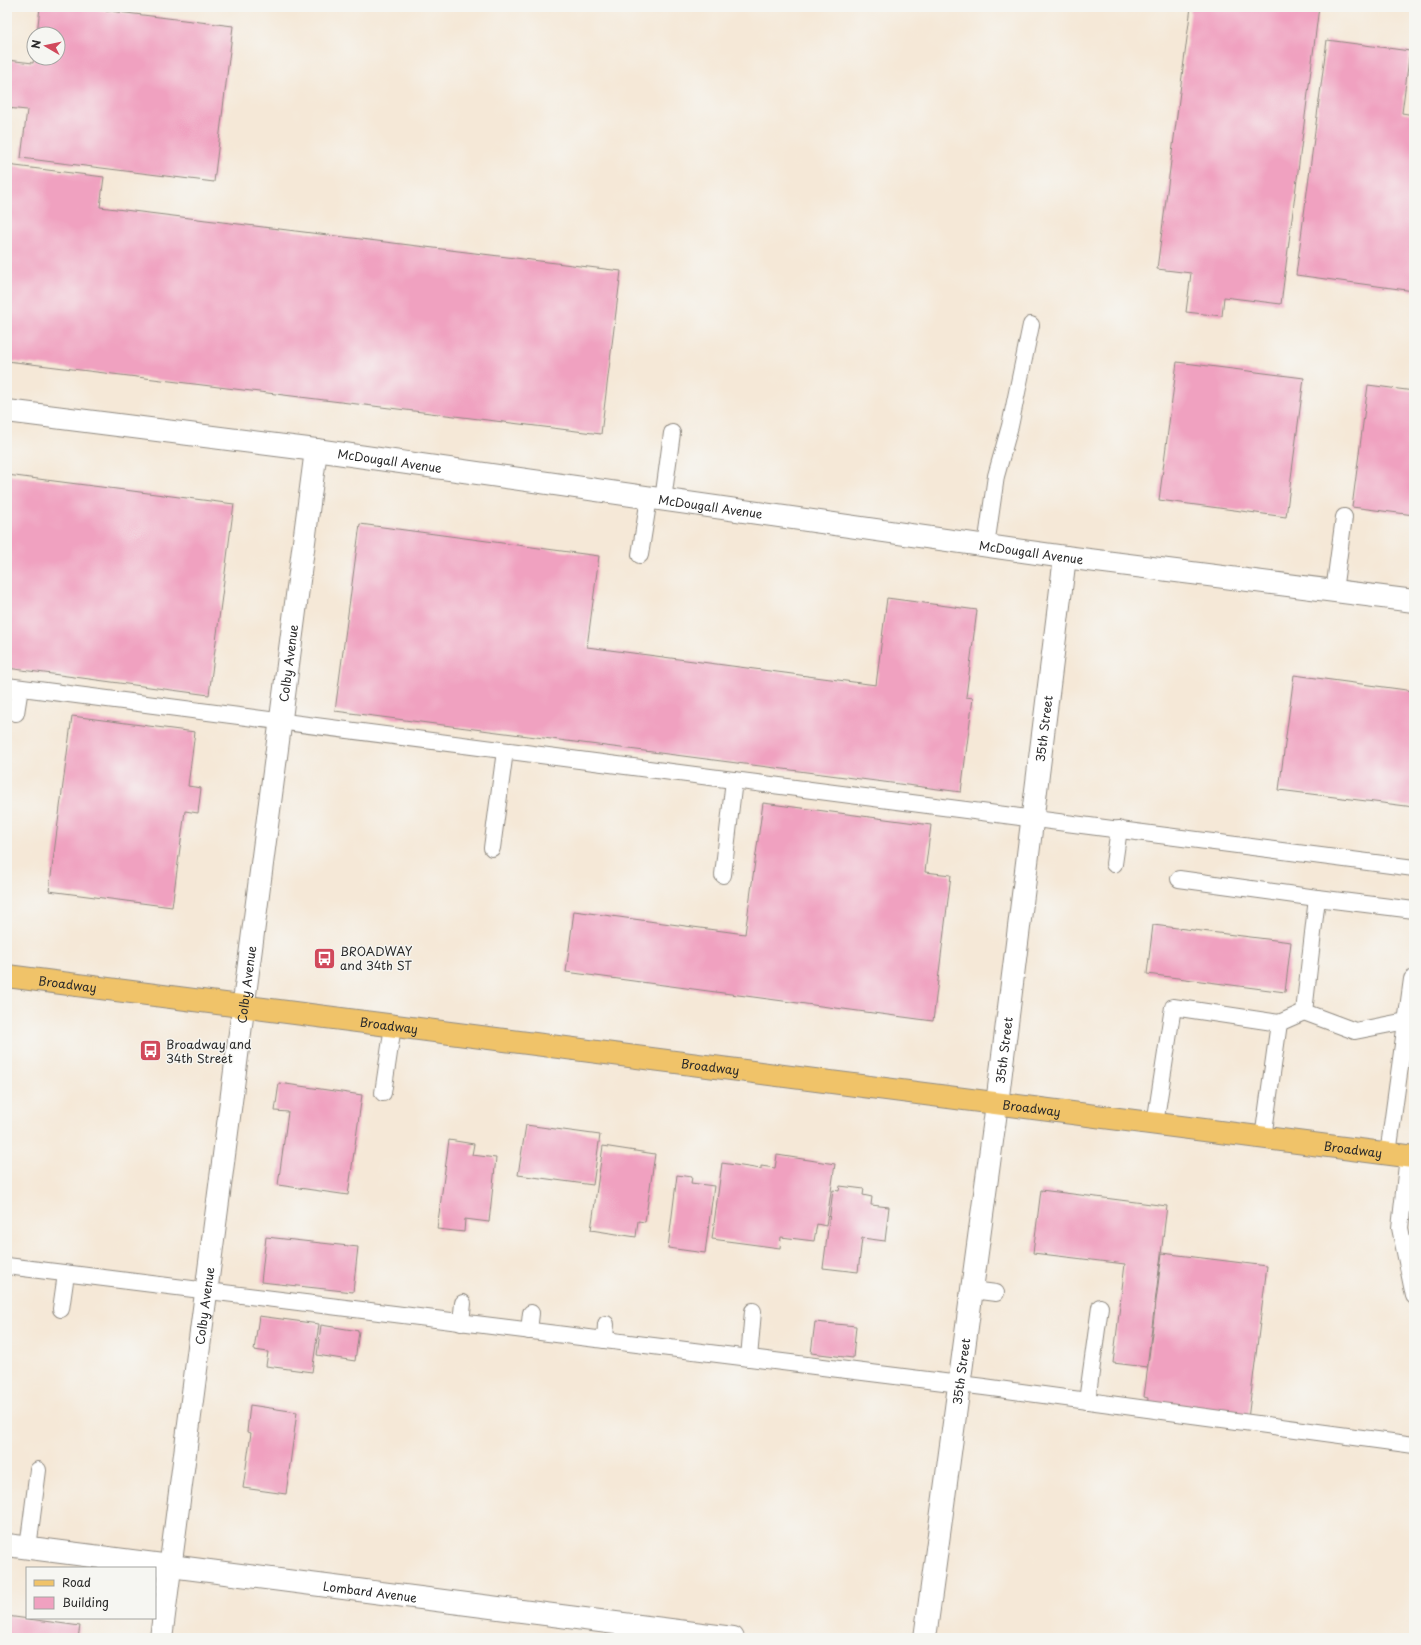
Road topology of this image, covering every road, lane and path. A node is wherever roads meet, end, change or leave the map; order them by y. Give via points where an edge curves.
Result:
1 (1031, 325) dead end
2 (7, 411) edge
3 (672, 434) dead end
4 (316, 450) junction
5 (656, 499) junction
6 (1344, 518) dead end
7 (986, 546) junction
8 (640, 555) dead end
9 (1065, 557) junction
10 (1334, 591) junction
11 (1414, 601) edge
12 (13, 687) edge
13 (16, 713) dead end
14 (280, 722) junction
15 (505, 751) junction
16 (734, 780) junction
17 (1032, 818) junction
18 (1119, 829) junction
19 (492, 848) dead end
20 (1114, 864) dead end
21 (1414, 868) edge
22 (723, 874) dead end
23 (1178, 879) dead end
24 (1317, 898) junction
25 (1414, 910) edge
26 (7, 976) edge
27 (1414, 979) edge
28 (244, 1007) junction
29 (1304, 1012) junction
30 (1406, 1021) junction
31 (1279, 1023) junction
32 (393, 1026) junction
33 (383, 1092) dead end
34 (997, 1104) junction
35 (1155, 1124) junction
36 (1263, 1138) junction
37 (1403, 1156) edge
38 (7, 1266) edge
39 (66, 1274) junction
40 (972, 1290) junction
41 (206, 1292) junction
42 (996, 1293) dead end
43 (1414, 1296) edge
44 (463, 1303) dead end
45 (1100, 1307) dead end
46 (61, 1309) dead end
47 (753, 1311) dead end
48 (532, 1313) dead end
49 (461, 1323) junction
50 (529, 1331) junction
51 (749, 1358) junction
52 (960, 1384) junction
53 (1087, 1400) junction
54 (1414, 1445) edge
55 (38, 1470) dead end
56 (7, 1545) edge
57 (28, 1548) junction
58 (171, 1566) junction
59 (161, 1638) edge
60 (733, 1638) edge
61 (925, 1638) edge

1 - 7 lane via 1010,426 996,476
2 - 4 street, McDougall Avenue
3 - 5 lane
4 - 5 street, McDougall Avenue
4 - 14 street, Colby Avenue
5 - 7 street, McDougall Avenue
5 - 8 lane
6 - 10 lane
7 - 9 street, McDougall Avenue
9 - 10 street, McDougall Avenue
9 - 17 street, 35th Street
10 - 11 street, McDougall Avenue
12 - 13 lane
12 - 14 lane
14 - 15 lane
14 - 28 street, Colby Avenue
15 - 16 lane
15 - 19 lane
16 - 17 lane
16 - 22 lane
17 - 18 lane
17 - 34 street, 35th Street
18 - 20 lane
18 - 21 lane
23 - 24 lane
24 - 25 lane
24 - 29 lane
26 - 28 main road, Broadway
27 - 30 lane
28 - 32 main road, Broadway
28 - 41 street, Colby Avenue
29 - 30 lane via 1355,1032
29 - 31 lane
30 - 37 lane
31 - 35 lane via 1173,1007
31 - 36 lane
32 - 33 lane
32 - 34 main road, Broadway
34 - 35 main road, Broadway
34 - 40 street, 35th Street
35 - 36 main road, Broadway
36 - 37 main road, Broadway
37 - 43 lane via 1400,1228
38 - 39 lane
39 - 41 lane
39 - 46 lane
40 - 42 lane
40 - 52 street, 35th Street
41 - 49 lane
41 - 58 street, Colby Avenue
44 - 49 lane
45 - 53 lane
47 - 51 lane
48 - 50 lane
49 - 50 lane
50 - 51 lane via 605,1332
51 - 52 lane
52 - 53 lane
52 - 61 street, 35th Street
53 - 54 lane
55 - 57 lane
56 - 57 street, Lombard Avenue
57 - 58 street, Lombard Avenue
58 - 59 street, Colby Avenue
58 - 60 street, Lombard Avenue

